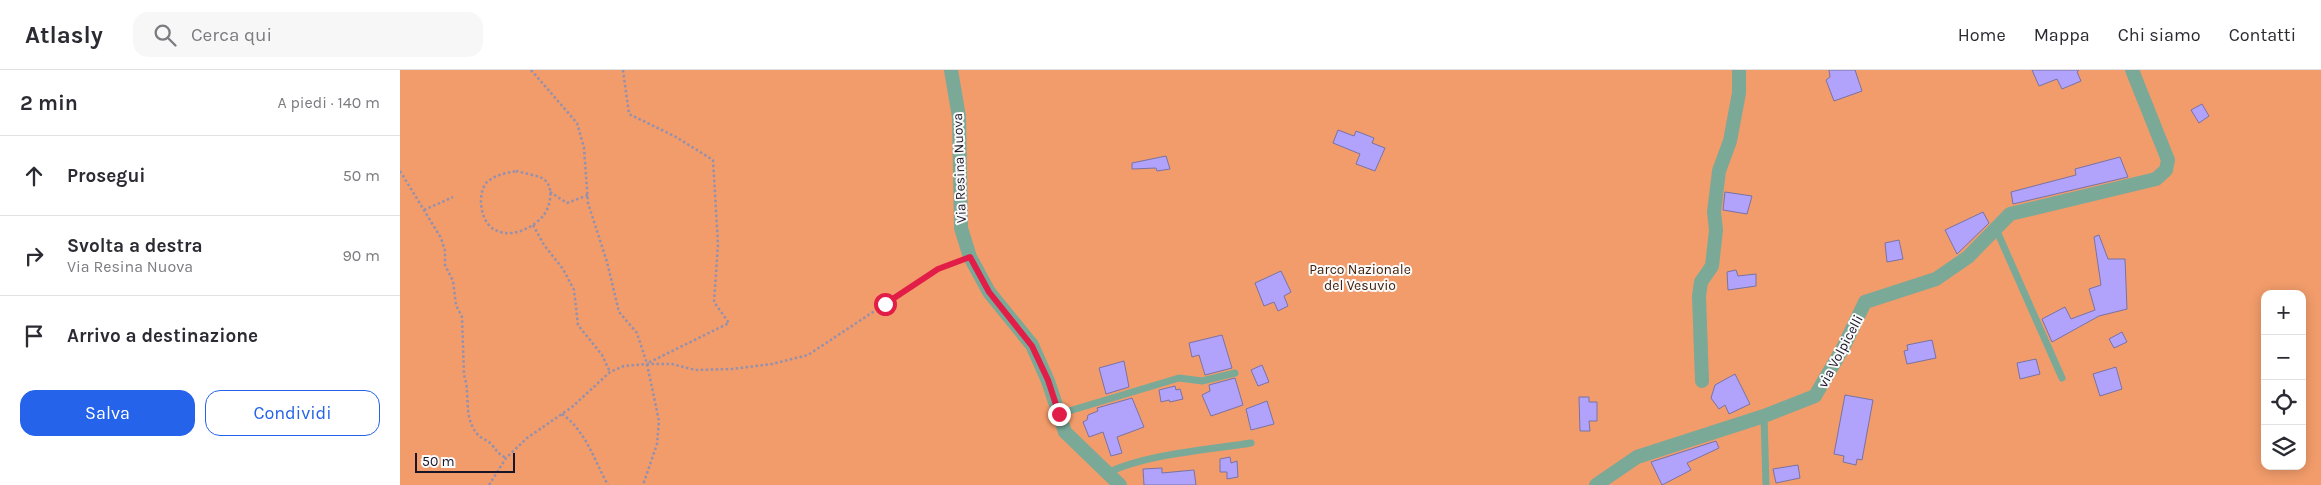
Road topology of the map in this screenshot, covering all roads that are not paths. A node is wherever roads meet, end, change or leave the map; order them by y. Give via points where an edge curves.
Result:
1 (951, 70) edge
2 (1739, 70) edge
3 (2132, 70) edge
4 (1996, 228) junction
5 (1234, 373) dead end
6 (2062, 378) dead end
7 (1702, 381) dead end
8 (1059, 414) junction
9 (1764, 416) junction
10 (1251, 444) dead end
11 (1106, 473) junction
12 (1120, 485) edge
13 (1596, 485) edge
14 (1766, 485) edge

1 - 8 street, Via Resina Nuova via 959,118 962,228 970,257 989,292 1032,346
2 - 7 street via 1739,93 1730,141 1719,170 1712,266 1701,282 1699,296
3 - 4 street, via Volpicelli via 2168,160 2166,170 2156,179 2010,214
4 - 6 lane
4 - 9 street, via Volpicelli via 1968,257 1936,279 1865,302 1815,396
5 - 8 lane via 1202,381 1179,378
8 - 11 street, Via Resina Nuova via 1065,432
9 - 13 street, via Volpicelli via 1637,457
9 - 14 lane
10 - 11 lane via 1144,461
11 - 12 street, Via Resina Nuova

